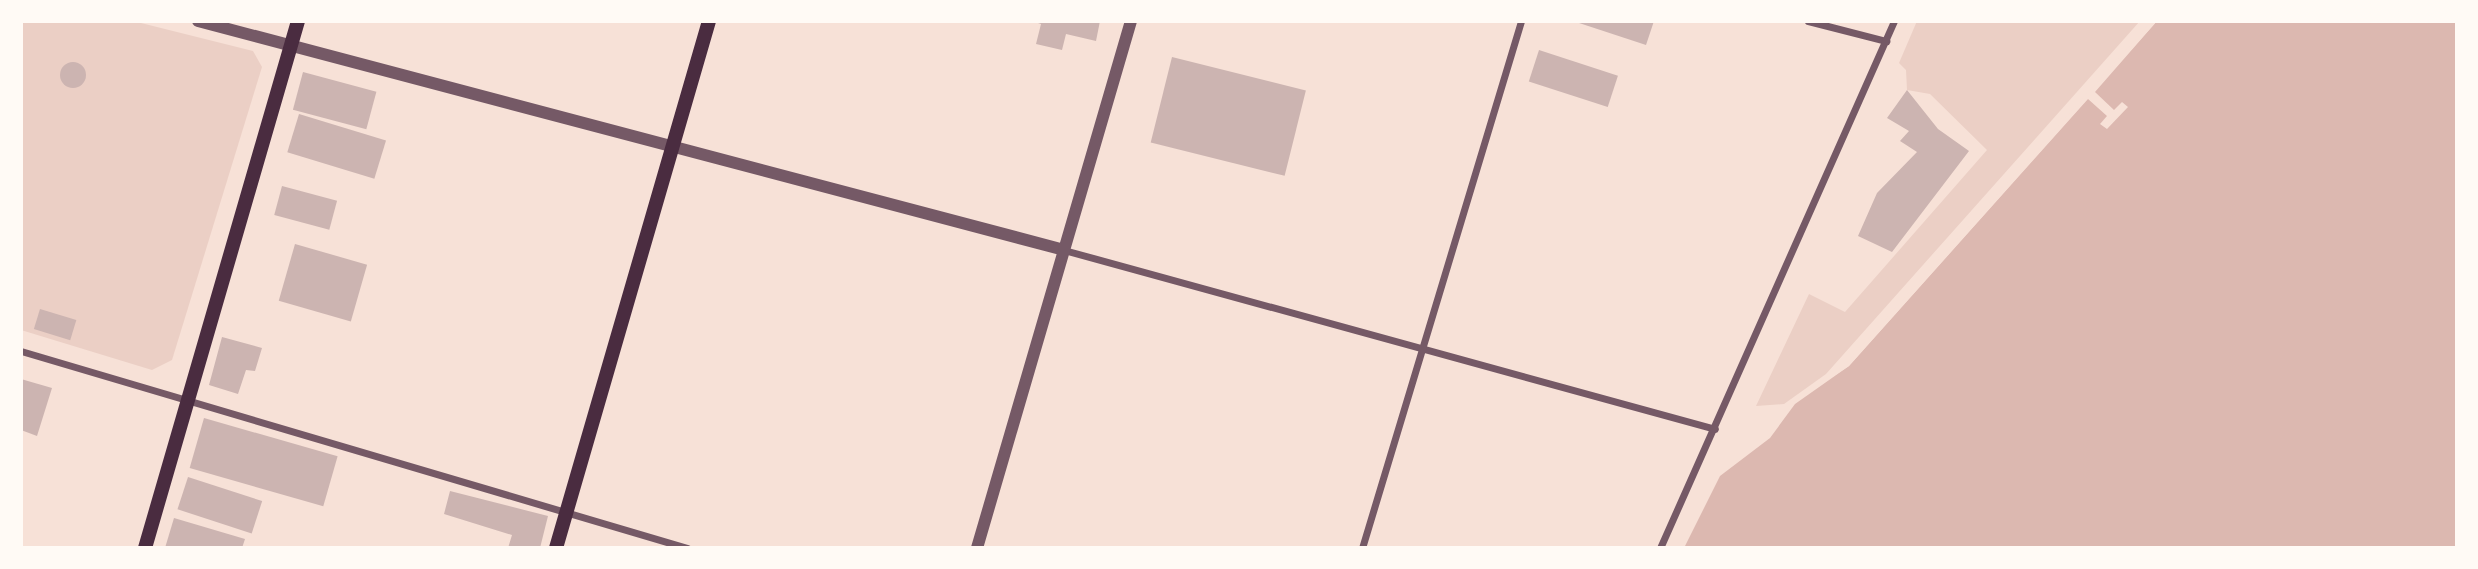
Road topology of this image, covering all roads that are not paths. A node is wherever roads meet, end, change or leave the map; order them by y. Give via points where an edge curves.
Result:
1 (198, 21) edge
2 (298, 21) edge
3 (709, 21) edge
4 (1131, 21) edge
5 (1521, 21) edge
6 (1808, 21) edge
7 (1894, 21) edge
8 (1885, 41) junction
9 (292, 44) junction
10 (673, 147) junction
11 (1064, 250) junction
12 (1422, 346) junction
13 (21, 351) edge
14 (189, 398) junction
15 (1716, 429) junction
16 (567, 512) junction
17 (145, 548) edge
18 (556, 548) edge
19 (687, 548) edge
20 (977, 548) edge
21 (1362, 548) edge
22 (1660, 548) edge

1 - 9 street
2 - 9 main road
3 - 10 main road
4 - 11 street
5 - 12 street
6 - 8 street
7 - 8 street
8 - 15 street
9 - 10 street
9 - 14 main road
10 - 11 street
10 - 16 main road
11 - 12 street
11 - 20 street
12 - 15 street
12 - 21 street
13 - 14 street
14 - 16 street
14 - 17 main road
15 - 22 street
16 - 18 main road
16 - 19 street

